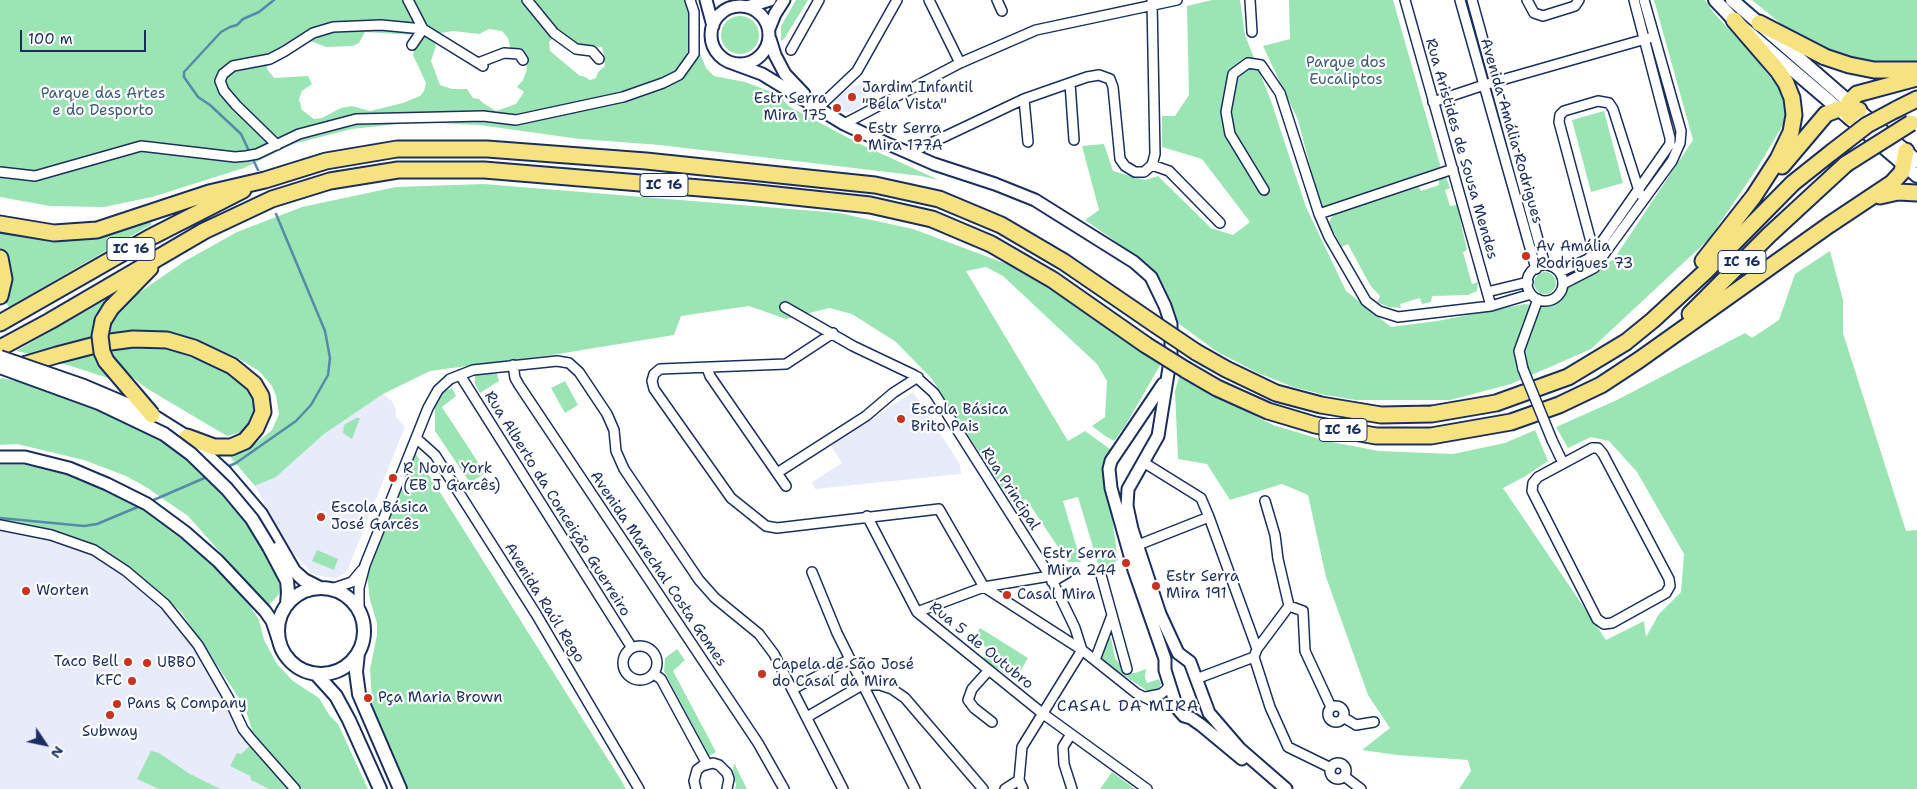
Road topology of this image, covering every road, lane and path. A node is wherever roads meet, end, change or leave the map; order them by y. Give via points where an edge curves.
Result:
1 (408, 0) edge
2 (527, 0) edge
3 (690, 0) edge
4 (706, 0) edge
5 (770, 0) edge
6 (784, 0) edge
7 (819, 0) edge
8 (897, 0) edge
9 (929, 0) edge
10 (997, 0) edge
11 (1177, 0) edge
12 (1250, 0) edge
13 (1405, 0) edge
14 (1460, 0) edge
15 (1472, 0) edge
16 (1527, 0) edge
17 (1579, 0) edge
18 (1634, 0) edge
19 (1644, 0) edge
20 (1715, 0) edge
21 (1732, 0) edge
22 (1152, 2) edge
23 (739, 4) edge
24 (1002, 11) dead end
25 (1734, 20) junction
26 (1759, 23) junction
27 (713, 26) junction
28 (423, 28) junction
29 (1252, 32) dead end
30 (769, 34) junction
31 (1650, 38) junction
32 (412, 45) dead end
33 (791, 50) dead end
34 (600, 59) dead end
35 (523, 60) dead end
36 (732, 63) junction
37 (960, 63) junction
38 (1917, 70) edge
39 (1917, 78) edge
40 (1070, 83) junction
41 (1495, 83) junction
42 (1484, 85) junction
43 (1024, 99) junction
44 (1917, 100) edge
45 (1433, 102) junction
46 (818, 108) junction
47 (1849, 110) junction
48 (1914, 121) edge
49 (844, 124) junction
50 (1074, 140) dead end
51 (1028, 142) dead end
52 (277, 144) junction
53 (910, 153) junction
54 (1909, 159) edge
55 (1152, 165) junction
56 (1452, 169) junction
57 (0, 172) edge
58 (1917, 176) edge
59 (265, 180) junction
60 (1264, 190) dead end
61 (1637, 191) junction
62 (1917, 193) edge
63 (1754, 196) junction
64 (1644, 201) junction
65 (1862, 203) junction
66 (1319, 214) junction
67 (1220, 223) dead end
68 (0, 224) edge
69 (1594, 253) junction
70 (163, 254) junction
71 (0, 258) edge
72 (1545, 265) junction
73 (1536, 268) junction
74 (1560, 272) junction
75 (1528, 282) junction
76 (1563, 284) junction
77 (1487, 292) junction
78 (0, 296) edge
79 (1534, 297) junction
80 (1491, 306) junction
81 (785, 307) dead end
82 (1653, 320) junction
83 (0, 324) edge
84 (833, 333) junction
85 (0, 348) edge
86 (0, 357) edge
87 (1639, 360) junction
88 (513, 365) junction
89 (0, 367) edge
90 (707, 368) junction
91 (0, 372) edge
92 (460, 375) junction
93 (918, 377) junction
94 (1166, 380) junction
95 (152, 415) junction
96 (1137, 423) junction
97 (1158, 436) junction
98 (187, 437) junction
99 (416, 438) junction
100 (0, 457) edge
101 (1143, 462) junction
102 (1563, 462) junction
103 (777, 474) junction
104 (1110, 477) junction
105 (1131, 481) junction
106 (786, 486) dead end
107 (1265, 501) dead end
108 (867, 516) junction
109 (1209, 517) junction
110 (0, 525) edge
111 (274, 545) junction
112 (1138, 545) junction
113 (366, 565) junction
114 (812, 572) dead end
115 (1067, 572) dead end
116 (1101, 575) dead end
117 (1051, 579) junction
118 (984, 587) junction
119 (326, 589) junction
120 (287, 604) junction
121 (1289, 606) junction
122 (359, 611) junction
123 (917, 612) junction
124 (1112, 615) junction
125 (278, 638) junction
126 (632, 648) junction
127 (359, 650) junction
128 (1082, 650) junction
129 (1178, 653) junction
130 (1256, 653) junction
131 (850, 659) junction
132 (1165, 659) junction
133 (1095, 660) junction
134 (989, 670) junction
135 (1127, 670) dead end
136 (316, 674) junction
137 (654, 674) junction
138 (1196, 679) junction
139 (1169, 684) junction
140 (862, 685) junction
141 (793, 689) junction
142 (1143, 697) junction
143 (1205, 706) junction
144 (1178, 708) junction
145 (1042, 713) junction
146 (807, 717) junction
147 (1191, 718) junction
148 (992, 722) dead end
149 (1374, 722) dead end
150 (1071, 734) junction
151 (707, 764) junction
152 (1021, 785) edge
153 (295, 789) edge
154 (380, 789) edge
155 (400, 789) edge
156 (639, 789) edge
157 (696, 789) edge
158 (727, 789) edge
159 (784, 789) edge
160 (843, 789) edge
161 (915, 789) edge
162 (983, 789) edge
163 (1005, 789) edge
164 (1072, 789) edge
165 (1147, 789) edge
166 (1285, 789) edge
167 (1361, 789) edge

1 - 28 street
2 - 34 street via 554,33 576,49 592,51
3 - 52 street via 694,12 694,54 679,75 623,97 516,120 483,116 356,119 299,134
4 - 27 street
5 - 23 street
6 - 30 street via 775,14
7 - 33 street
8 - 46 street via 857,71
9 - 37 street
10 - 24 street
11 - 22 street
12 - 29 street
13 - 45 street, Rua Aristides de Sousa Mendes
14 - 42 street, Avenida Amália Rodrigues
15 - 41 street, Avenida Amália Rodrigues
16 - 17 street via 1534,13 1543,16 1575,6
18 - 31 street
19 - 31 street
20 - 25 main road
21 - 26 main road
22 - 37 street via 1036,30
22 - 55 street via 1155,154
23 - 27 street via 722,12
23 - 30 street via 761,15
25 - 47 main road
25 - 63 highway via 1782,77 1794,106 1793,125 1787,143
26 - 38 highway via 1825,57 1849,65 1874,70
26 - 47 main road
27 - 36 street via 711,36 717,53
28 - 32 street
28 - 35 street via 481,65 504,53 519,54
28 - 52 street via 382,25 333,27 313,33 270,59 233,66 220,81 224,91
30 - 36 street via 764,52 752,62
30 - 46 street via 774,55 785,74
31 - 41 street
31 - 61 street via 1670,138 1667,150
31 - 64 street via 1681,131 1676,154
36 - 46 street via 762,74
37 - 49 street
39 - 47 highway via 1860,92 1854,96
40 - 43 street
40 - 50 street
40 - 55 street via 1099,75 1110,79 1120,159 1135,172 1144,172
41 - 42 street
41 - 72 street, Avenida Amália Rodrigues
42 - 45 street
42 - 73 street, Avenida Amália Rodrigues
43 - 51 street
43 - 53 street
44 - 82 highway, IC 16, bridge via 1867,125 1793,184
45 - 56 street, Rua Aristides de Sousa Mendes
46 - 49 street
47 - 54 main road
47 - 63 highway via 1832,111 1822,118
48 - 87 highway, IC 16, bridge via 1846,164
49 - 53 street
52 - 57 street via 257,154 235,157 140,146 35,176
53 - 94 street via 1035,200 1134,262 1151,277 1171,324 1171,354
54 - 58 main road
54 - 65 highway via 1896,180
55 - 67 street via 1169,171
56 - 66 street
56 - 77 street, Rua Aristides de Sousa Mendes
59 - 68 highway via 209,193 97,230 54,233
59 - 82 highway, IC 16, bridge via 326,162 396,149 487,149 875,185 939,200 1001,225 1064,262 1196,352 1276,393 1321,405 1380,414 1432,414 1496,403 1568,377 1626,342
59 - 83 highway, IC 16 via 149,238
60 - 66 street via 1230,134 1226,112 1233,74 1248,63 1261,65 1280,94
61 - 64 street
61 - 69 street
61 - 69 street via 1609,102 1598,101 1564,112 1559,122
62 - 65 highway via 1898,192
63 - 82 highway
64 - 76 street via 1594,268
65 - 87 highway
66 - 80 street via 1358,289 1379,311 1398,317
69 - 74 street
70 - 85 highway, IC 16
70 - 87 highway, IC 16, bridge via 272,199 330,181 398,170 484,170 870,205 932,220 991,244 1053,280 1146,345 1217,388 1268,411 1316,425 1376,436 1431,436 1511,422 1559,405 1601,385
70 - 95 highway, bridge via 112,308 103,320 100,336 106,361
71 - 78 highway via 4,279
72 - 73 street
72 - 74 street
73 - 75 street
74 - 76 street
75 - 77 street
75 - 79 street
76 - 79 street via 1555,298
77 - 80 street, Rua Aristides de Sousa Mendes
79 - 80 street
79 - 102 street, bridge via 1519,351 1523,369
81 - 84 street, Rua Principal
84 - 90 street via 786,364
84 - 93 street, Rua Principal
86 - 95 main road, bridge via 84,386
88 - 92 street
88 - 141 street via 564,362 579,372 611,420 616,451 624,469 677,548 705,588 767,644
88 - 159 street, Avenida Marechal Costa Gomes via 519,385 758,743
89 - 111 main road, bridge via 122,412 164,434 191,454 227,490
90 - 103 street
90 - 108 street via 660,370 652,381 654,389 731,498 766,526 777,528
91 - 98 highway via 57,355 133,339 167,340 194,348 232,366 254,384 261,396 263,412 256,428 245,440 231,447 214,447
92 - 99 street via 438,390
92 - 126 street, Rua Alberto da Conceição Guerreiro
93 - 103 street via 866,416
93 - 117 street, Rua Principal via 934,393
94 - 96 street
94 - 97 street
95 - 98 main road
96 - 97 street via 1150,424 1156,428
96 - 104 street via 1111,461
97 - 101 street
98 - 111 main road via 242,490 261,514
99 - 113 street
99 - 156 street, Avenida Raúl Rego via 435,455 536,614
100 - 125 street via 25,457 69,468 147,504 218,561 265,611
101 - 105 street
101 - 109 street via 1201,498
102 - 102 street via 1538,477 1532,491 1597,619 1604,624 1612,623 1666,593 1669,579 1598,448
103 - 106 street
104 - 105 street via 1115,484
104 - 132 street via 1134,570
105 - 112 street via 1127,506
107 - 121 street
108 - 118 street via 939,509
108 - 123 street, Rua 5 de Outubro
109 - 112 street
109 - 130 street
110 - 153 street via 51,535 94,550 126,571 165,604 198,645 243,729
111 - 119 main road via 304,580
111 - 120 main road via 287,580
112 - 129 street via 1160,614
113 - 119 street via 352,582
113 - 122 street
114 - 131 street
115 - 117 street
116 - 124 street
117 - 118 street
117 - 128 street, Rua Principal
118 - 123 street
118 - 128 street
119 - 120 main road via 307,590
119 - 122 main road via 350,600
120 - 125 main road via 278,625
121 - 130 street
121 - 149 street via 1303,611 1305,651 1331,707 1341,708 1344,717 1356,725
122 - 127 main road via 363,637
123 - 134 street, Rua 5 de Outubro
124 - 133 street
124 - 135 street
125 - 136 main road via 291,662
126 - 137 street via 643,646 654,652 658,662
126 - 137 street via 624,659 630,677 646,680
127 - 136 main road via 341,669
127 - 155 main road via 358,694
128 - 133 street
128 - 145 street
129 - 132 street
129 - 138 street via 1190,662
130 - 138 street
130 - 167 street via 1270,707 1288,747 1331,768 1337,763 1342,764 1346,771 1344,776
131 - 140 street
131 - 141 street
132 - 139 street via 1164,670
133 - 142 street
134 - 145 street, Rua 5 de Outubro
134 - 148 street via 972,689 968,700
136 - 154 main road via 336,696
137 - 151 street via 660,679
138 - 143 street
139 - 142 street via 1167,690 1160,694
139 - 144 street
140 - 146 street
140 - 161 street
140 - 162 street via 880,685 904,698
141 - 146 street
142 - 144 street
143 - 147 street via 1203,712
143 - 166 street via 1240,749
144 - 147 street via 1184,716
145 - 150 street, Rua 5 de Outubro
145 - 152 street via 1022,747
146 - 160 street
147 - 166 street
150 - 164 street via 1063,747 1064,764
150 - 165 street, Rua 5 de Outubro
151 - 157 street via 697,770
151 - 158 street via 724,768 729,778
152 - 163 street

